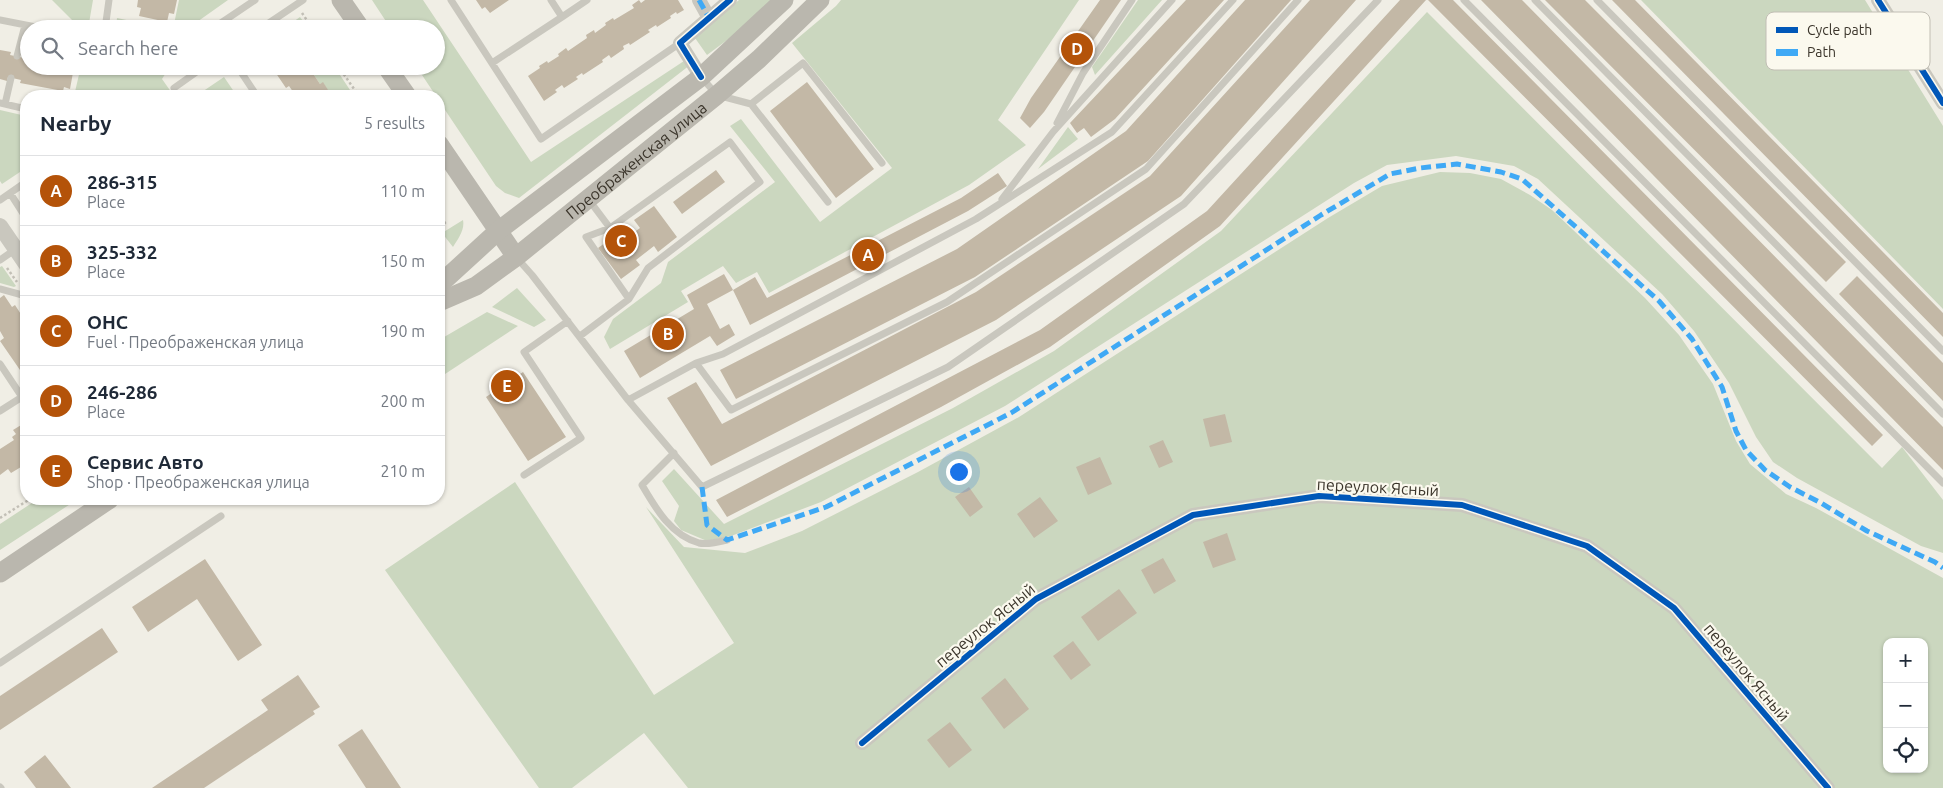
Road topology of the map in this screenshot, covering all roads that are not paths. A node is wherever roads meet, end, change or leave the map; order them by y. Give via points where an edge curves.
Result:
1 (109, 0) edge
2 (255, 0) edge
3 (302, 0) edge
4 (341, 0) edge
5 (451, 0) edge
6 (551, 0) edge
7 (587, 0) edge
8 (699, 0) edge
9 (730, 0) edge
10 (784, 0) edge
11 (820, 0) edge
12 (1132, 0) edge
13 (1172, 0) edge
14 (1233, 0) edge
15 (1298, 0) edge
16 (1378, 0) edge
17 (1464, 0) edge
18 (1535, 0) edge
19 (1597, 0) edge
20 (1878, 0) edge
21 (1886, 12) edge
22 (562, 17) junction
23 (709, 18) junction
24 (0, 20) edge
25 (106, 20) edge
26 (225, 20) edge
27 (273, 20) edge
28 (355, 20) edge
29 (20, 24) edge
30 (20, 43) edge
31 (680, 43) junction
32 (17, 56) dead end
33 (492, 63) junction
34 (1922, 70) edge
35 (192, 75) edge
36 (243, 75) edge
37 (392, 75) edge
38 (701, 77) junction
39 (11, 78) dead end
40 (174, 88) dead end
41 (253, 90) edge
42 (403, 90) edge
43 (717, 95) junction
44 (1943, 103) edge
45 (2, 104) edge
46 (751, 104) junction
47 (20, 107) edge
48 (1053, 132) junction
49 (445, 153) edge
50 (882, 163) dead end
51 (20, 186) edge
52 (10, 194) junction
53 (588, 198) junction
54 (0, 200) edge
55 (828, 202) dead end
56 (1000, 203) junction
57 (20, 209) edge
58 (0, 226) edge
59 (610, 228) junction
60 (498, 232) junction
61 (16, 249) junction
62 (20, 255) edge
63 (516, 257) junction
64 (1, 260) edge
65 (445, 280) edge
66 (0, 289) edge
67 (20, 294) edge
68 (445, 299) edge
69 (629, 299) junction
70 (568, 321) junction
71 (580, 336) junction
72 (1943, 351) edge
73 (0, 364) edge
74 (696, 364) junction
75 (20, 393) edge
76 (20, 397) edge
77 (628, 400) junction
78 (0, 411) edge
79 (1943, 414) edge
80 (674, 453) junction
81 (524, 475) dead end
82 (1943, 483) edge
83 (101, 505) edge
84 (221, 516) dead end
85 (727, 540) dead end
86 (0, 573) edge
87 (0, 664) edge
88 (862, 744) dead end
89 (1828, 788) edge

1 - 25 lane
2 - 26 lane
3 - 27 lane
4 - 28 main road
5 - 33 lane
6 - 22 lane
7 - 22 lane
8 - 23 street
9 - 23 street
10 - 38 main road, Преображенская улица
11 - 43 main road, Преображенская улица
12 - 48 lane via 1082,72
13 - 48 lane
14 - 56 lane via 1112,132
15 - 74 lane via 1146,169 947,302 731,410
16 - 80 lane via 1184,204 948,367 702,487
17 - 82 lane
18 - 79 lane
19 - 72 lane
20 - 21 street
22 - 33 lane
23 - 31 street
24 - 29 lane
30 - 32 lane
31 - 33 lane via 541,139
31 - 38 street
34 - 44 street
35 - 40 lane
36 - 41 lane
37 - 42 main road
38 - 43 lane
38 - 60 main road, Преображенская улица
39 - 45 lane
43 - 46 lane
43 - 53 main road, Преображенская улица
45 - 47 lane
46 - 50 lane via 803,63
46 - 55 lane
48 - 56 lane
49 - 60 main road
51 - 52 lane
52 - 54 lane
52 - 57 lane
53 - 59 lane
53 - 63 main road, Преображенская улица
56 - 74 lane via 976,219 723,354
58 - 61 street
59 - 69 lane via 586,237
59 - 69 lane via 730,142 760,182 648,268
60 - 63 main road
60 - 65 main road, Преображенская улица
61 - 62 street
61 - 64 lane
63 - 68 main road, Преображенская улица via 476,286
63 - 70 lane
66 - 67 lane
69 - 71 lane
70 - 71 lane
70 - 81 lane via 524,352 581,438
71 - 77 lane
73 - 75 lane
74 - 77 lane
76 - 78 lane
77 - 80 lane
80 - 85 lane via 642,485 662,517 679,533 701,544
83 - 86 main road
84 - 87 lane
88 - 89 street, переулок Ясный via 1036,599 1193,515 1319,496 1462,505 1587,546 1674,608

